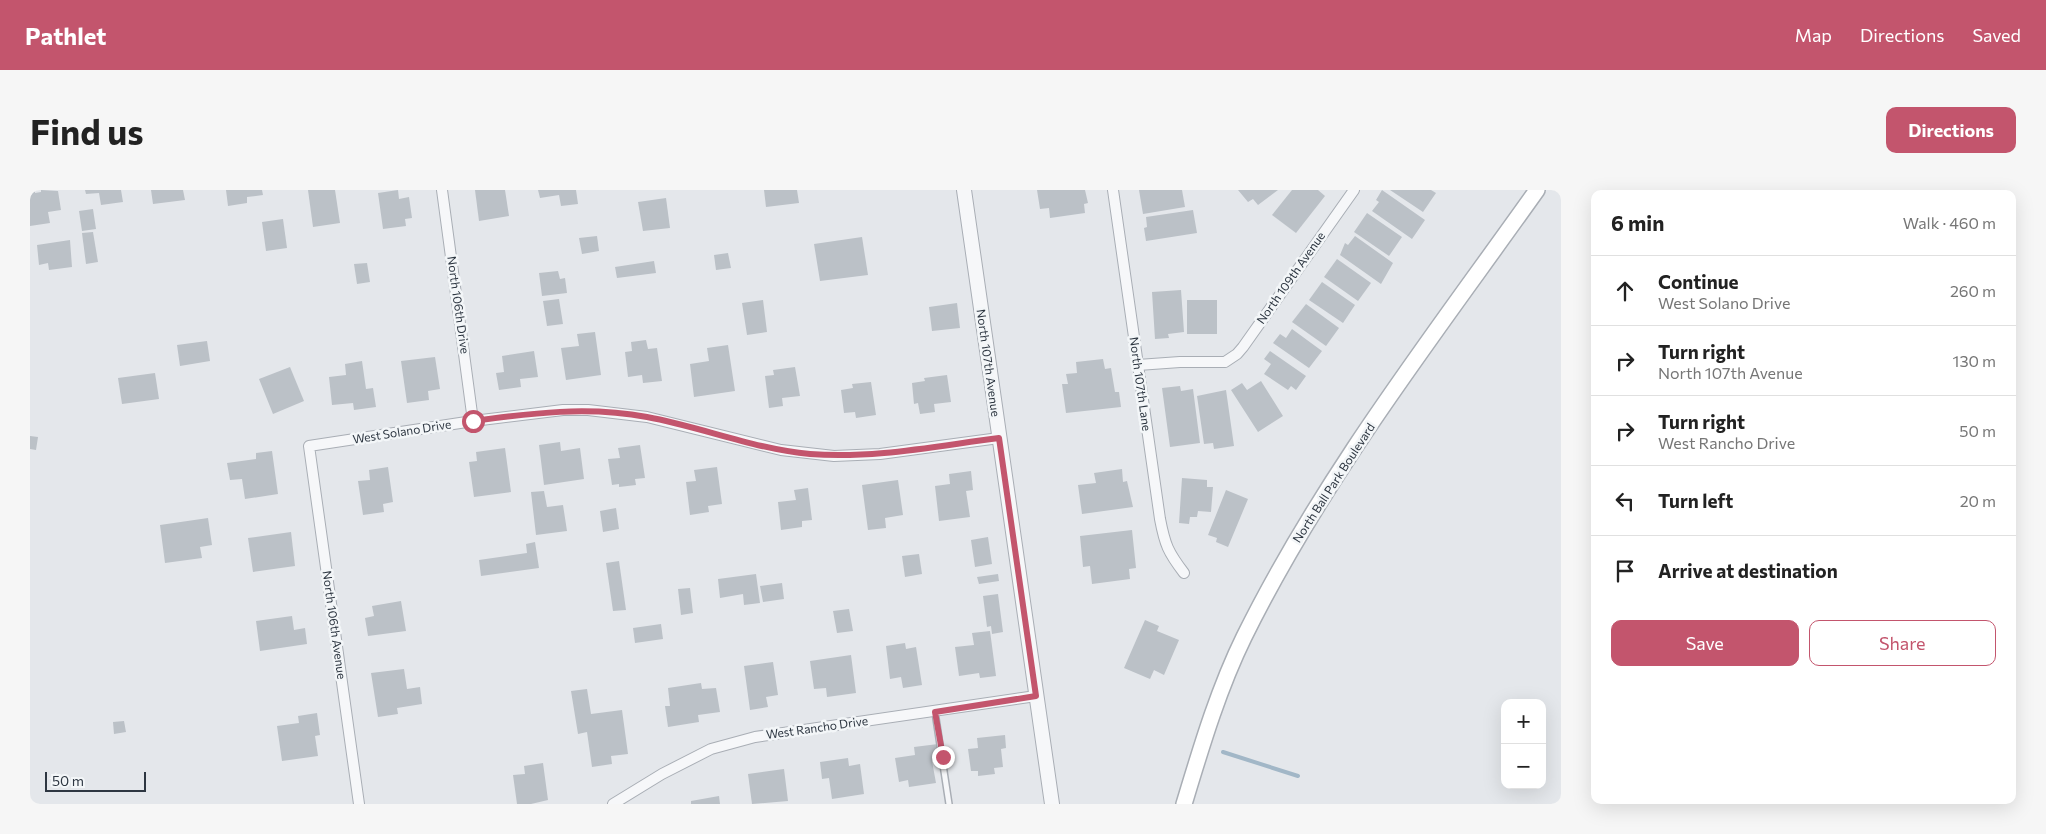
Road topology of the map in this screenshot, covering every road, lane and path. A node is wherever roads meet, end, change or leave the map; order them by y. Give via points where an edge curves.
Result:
1 (442, 190) edge
2 (964, 190) edge
3 (1113, 190) edge
4 (1354, 190) edge
5 (1537, 190) edge
6 (1138, 365) junction
7 (473, 421) junction
8 (999, 438) junction
9 (309, 446) joint
10 (1184, 573) dead end
11 (1036, 696) junction
12 (935, 712) junction
13 (359, 804) edge
14 (613, 804) edge
15 (949, 804) edge
16 (1052, 804) edge
17 (1184, 804) edge

1 - 7 street, North 106th Drive
2 - 8 street, North 107th Avenue
3 - 6 street, North 107th Lane
4 - 6 street, North 109th Avenue via 1237,354 1225,362
5 - 17 main road, North Ball Park Boulevard via 1357,444 1298,536 1243,639 1209,724
6 - 10 street, North 107th Lane via 1164,542
7 - 8 street, West Solano Drive via 563,410 623,413 746,443 834,456 880,454
7 - 9 street, West Solano Drive
8 - 11 street, North 107th Avenue
9 - 13 street, North 106th Avenue
11 - 12 street, West Rancho Drive
11 - 16 street, North 107th Avenue
12 - 14 street, West Rancho Drive via 755,737 711,749
12 - 15 lane

